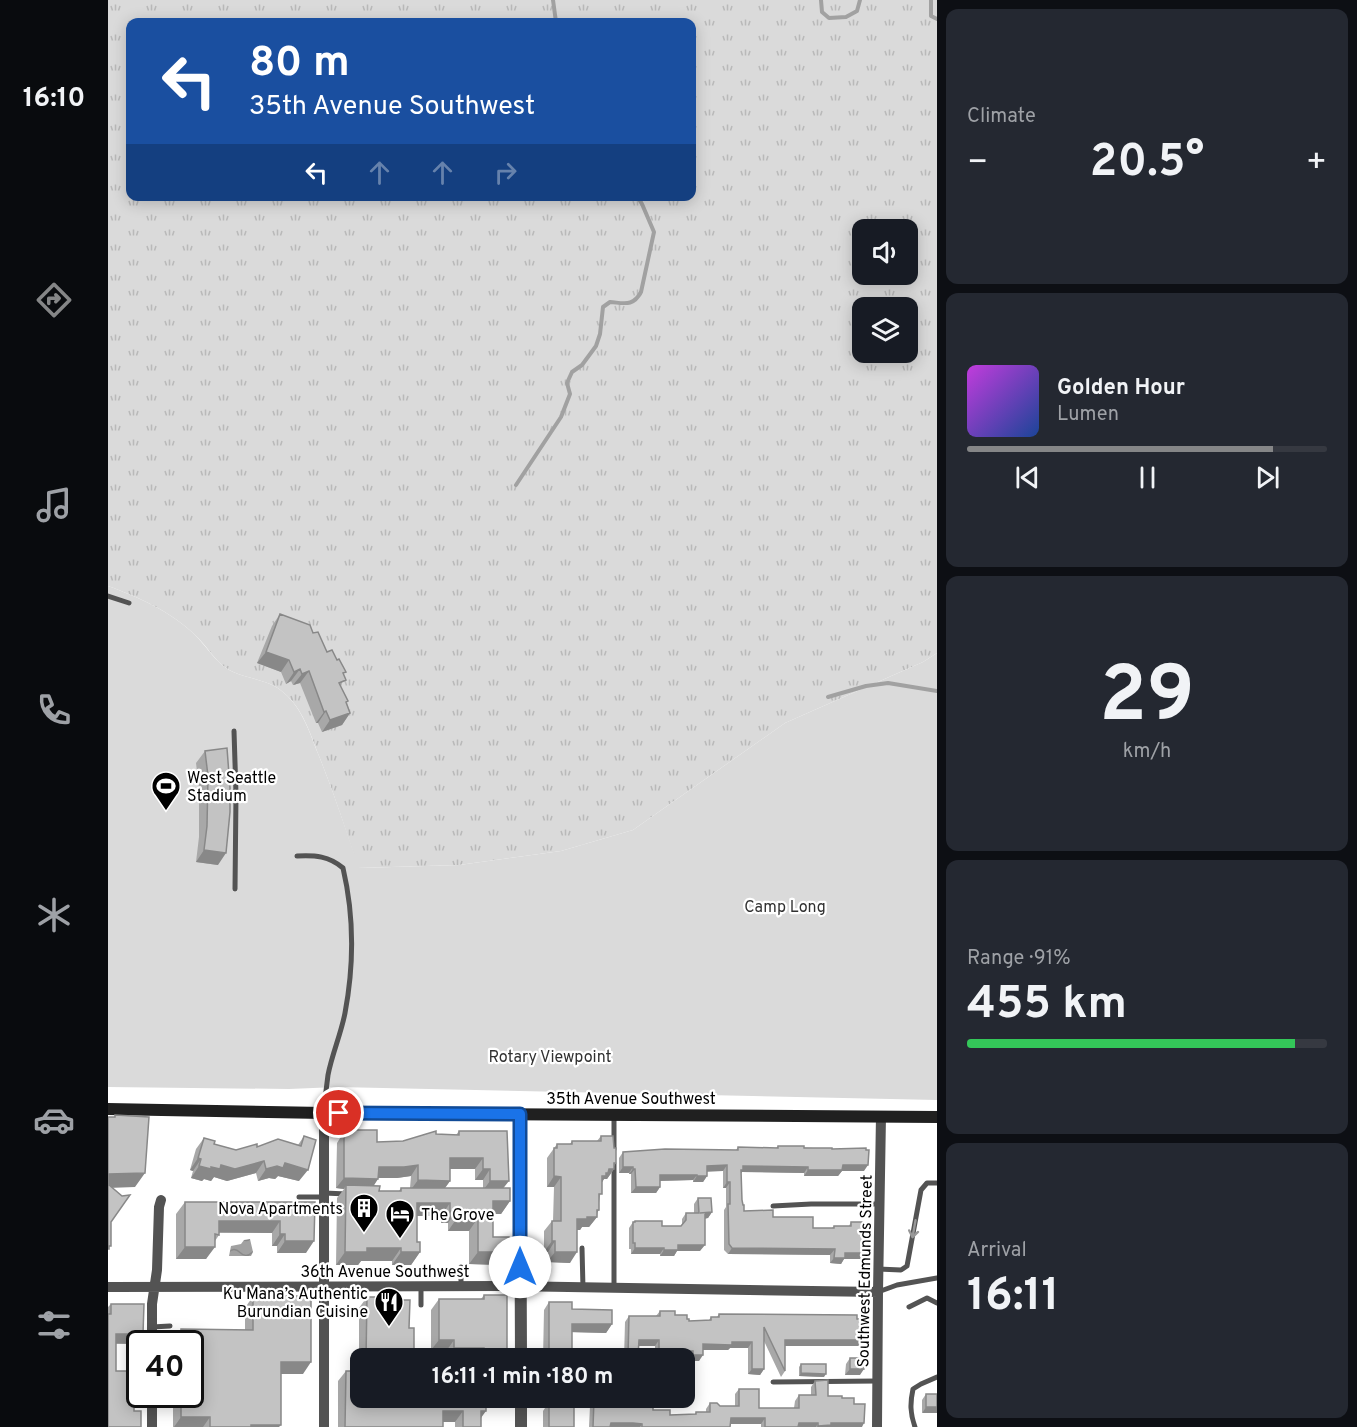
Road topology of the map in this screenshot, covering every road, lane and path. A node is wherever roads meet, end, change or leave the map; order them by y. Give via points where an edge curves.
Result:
1 (108, 596) edge
2 (129, 603) dead end
3 (234, 732) dead end
4 (297, 856) dead end
5 (235, 889) dead end
6 (108, 1109) edge
7 (324, 1113) junction
8 (520, 1114) junction
9 (614, 1115) junction
10 (881, 1116) junction
11 (937, 1117) edge
12 (937, 1183) edge
13 (358, 1194) edge
14 (324, 1195) junction
15 (300, 1197) dead end
16 (161, 1200) dead end
17 (879, 1204) junction
18 (773, 1206) dead end
19 (582, 1248) dead end
20 (461, 1267) dead end
21 (878, 1269) junction
22 (937, 1278) edge
23 (324, 1286) junction
24 (421, 1286) junction
25 (461, 1286) junction
26 (520, 1286) junction
27 (108, 1287) edge
28 (155, 1287) junction
29 (583, 1288) junction
30 (614, 1288) junction
31 (878, 1292) junction
32 (937, 1303) edge
33 (421, 1305) dead end
34 (909, 1307) dead end
35 (170, 1326) dead end
36 (152, 1327) joint
37 (521, 1348) edge
38 (937, 1377) edge
39 (878, 1381) junction
40 (773, 1382) dead end
41 (149, 1408) edge
42 (521, 1408) edge
43 (152, 1427) edge
44 (324, 1427) edge
45 (521, 1427) edge
46 (877, 1427) edge
47 (915, 1427) edge

1 - 2 lane
3 - 5 lane
4 - 7 lane via 322,856 343,868 350,906 348,997 328,1076
6 - 7 main road, 35th Avenue Southwest
7 - 8 main road, 35th Avenue Southwest
7 - 14 street
8 - 9 main road, 35th Avenue Southwest
8 - 26 street via 516,1196
9 - 10 main road, 35th Avenue Southwest
9 - 30 lane
10 - 11 main road, 35th Avenue Southwest
10 - 17 street, Southwest Edmunds Street
12 -> 21 lane via 927,1183 921,1190 907,1266 901,1270
13 - 14 lane
14 - 15 lane
14 - 23 street
16 - 28 street
17 - 18 lane
17 - 21 street, Southwest Edmunds Street
19 - 29 lane
20 - 25 lane
21 - 31 street, Southwest Edmunds Street
22 - 31 lane
23 - 24 street, 36th Avenue Southwest
23 - 28 street, 36th Avenue Southwest
23 - 44 street
24 - 25 street, 36th Avenue Southwest
24 - 33 lane
25 - 26 street, 36th Avenue Southwest
26 - 29 street, 36th Avenue Southwest
26 - 37 street
27 - 28 street, 36th Avenue Southwest
28 - 36 street
29 - 30 street, 36th Avenue Southwest
30 - 31 street, 36th Avenue Southwest
31 - 39 street, Southwest Edmunds Street
32 - 34 lane via 927,1298
35 - 36 lane
38 - 47 lane via 913,1389 910,1414
39 - 40 lane
39 - 46 street, Southwest Edmunds Street
41 - 43 street
42 - 45 street

